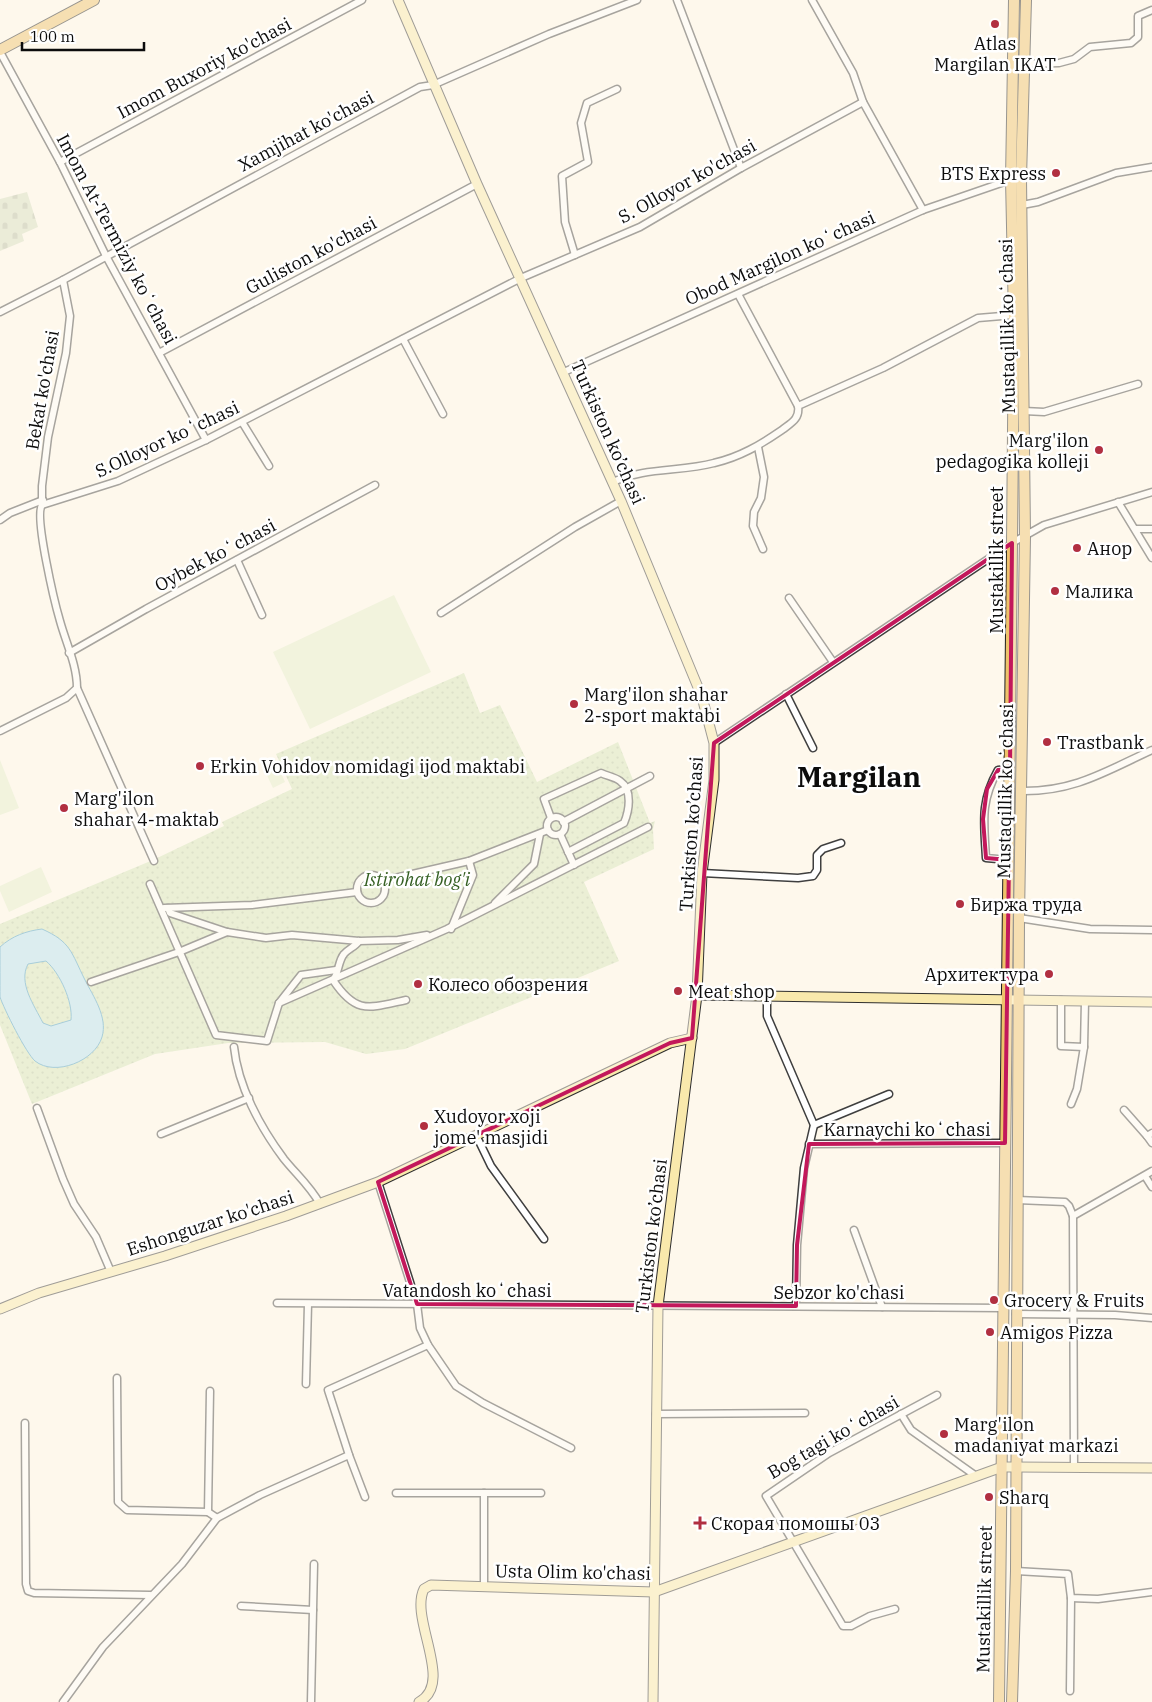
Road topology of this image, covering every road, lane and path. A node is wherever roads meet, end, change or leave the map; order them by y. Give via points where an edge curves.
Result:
1 (94, 0) edge
2 (362, 0) edge
3 (398, 0) edge
4 (637, 0) edge
5 (677, 0) edge
6 (812, 0) edge
7 (1014, 0) edge
8 (1026, 0) edge
9 (1152, 10) edge
10 (0, 51) edge
11 (1024, 64) junction
12 (434, 86) junction
13 (617, 89) dead end
14 (863, 102) junction
15 (60, 162) junction
16 (1152, 167) edge
17 (741, 168) junction
18 (1016, 179) junction
19 (477, 184) junction
20 (1022, 205) junction
21 (923, 210) junction
22 (574, 255) junction
23 (106, 256) junction
24 (520, 278) junction
25 (63, 280) junction
26 (738, 294) junction
27 (0, 312) edge
28 (1014, 315) junction
29 (403, 339) junction
30 (159, 353) junction
31 (564, 372) junction
32 (1138, 384) dead end
33 (798, 406) junction
34 (1024, 411) junction
35 (443, 414) dead end
36 (242, 422) junction
37 (206, 440) junction
38 (758, 447) junction
39 (269, 466) dead end
40 (613, 482) junction
41 (375, 485) dead end
42 (1152, 492) edge
43 (621, 501) junction
44 (42, 502) junction
45 (1118, 502) junction
46 (0, 520) edge
47 (1136, 529) junction
48 (1152, 529) edge
49 (1025, 536) junction
50 (1012, 543) junction
51 (763, 550) dead end
52 (1152, 558) edge
53 (237, 560) junction
54 (789, 598) dead end
55 (440, 613) dead end
56 (262, 615) dead end
57 (70, 654) junction
58 (833, 662) junction
59 (77, 688) junction
60 (786, 694) junction
61 (0, 732) edge
62 (714, 743) junction
63 (813, 748) dead end
64 (1152, 750) edge
65 (1010, 769) junction
66 (650, 776) dead end
67 (626, 788) junction
68 (1021, 791) junction
69 (551, 818) junction
70 (563, 822) junction
71 (648, 827) dead end
72 (548, 830) junction
73 (540, 834) junction
74 (560, 834) junction
75 (841, 843) dead end
76 (568, 852) junction
77 (1009, 860) junction
78 (154, 861) dead end
79 (469, 861) junction
80 (574, 865) junction
81 (702, 873) junction
82 (382, 881) junction
83 (150, 884) dead end
84 (357, 892) junction
85 (164, 908) junction
86 (490, 908) junction
87 (1019, 918) junction
88 (1152, 930) edge
89 (449, 931) junction
90 (227, 932) junction
91 (360, 941) junction
92 (179, 952) junction
93 (336, 970) junction
94 (333, 980) junction
95 (91, 982) dead end
96 (697, 995) junction
97 (767, 996) junction
98 (406, 1000) dead end
99 (1006, 1000) junction
100 (1018, 1000) junction
101 (1061, 1000) junction
102 (1085, 1001) junction
103 (1152, 1002) edge
104 (278, 1003) junction
105 (692, 1038) junction
106 (234, 1047) dead end
107 (1084, 1047) junction
108 (889, 1094) dead end
109 (249, 1098) junction
110 (1071, 1104) dead end
111 (37, 1108) dead end
112 (1124, 1110) dead end
113 (814, 1125) junction
114 (161, 1134) dead end
115 (476, 1134) junction
116 (1150, 1134) edge
117 (1005, 1143) junction
118 (1152, 1143) edge
119 (809, 1144) junction
120 (1152, 1171) edge
121 (1145, 1176) junction
122 (378, 1182) junction
123 (1152, 1187) edge
124 (1017, 1200) junction
125 (320, 1204) junction
126 (1073, 1216) junction
127 (854, 1230) dead end
128 (544, 1239) dead end
129 (110, 1272) junction
130 (277, 1303) dead end
131 (308, 1304) junction
132 (417, 1304) junction
133 (658, 1306) junction
134 (673, 1306) joint
135 (796, 1306) junction
136 (882, 1307) junction
137 (1004, 1308) junction
138 (0, 1309) edge
139 (1016, 1314) junction
140 (1075, 1314) junction
141 (1152, 1318) edge
142 (428, 1345) junction
143 (117, 1378) dead end
144 (306, 1384) dead end
145 (210, 1391) dead end
146 (937, 1394) dead end
147 (805, 1413) dead end
148 (656, 1414) junction
149 (901, 1414) junction
150 (25, 1422) dead end
151 (571, 1448) dead end
152 (349, 1455) junction
153 (1002, 1467) junction
154 (1016, 1467) junction
155 (1074, 1467) junction
156 (1152, 1468) edge
157 (976, 1476) junction
158 (484, 1493) junction
159 (542, 1493) dead end
160 (396, 1494) dead end
161 (365, 1497) dead end
162 (208, 1512) junction
163 (217, 1518) junction
164 (792, 1543) junction
165 (314, 1564) dead end
166 (1016, 1571) junction
167 (484, 1586) junction
168 (654, 1592) junction
169 (1152, 1592) edge
170 (150, 1595) junction
171 (1071, 1598) junction
172 (241, 1606) dead end
173 (895, 1609) dead end
174 (313, 1610) junction
175 (1070, 1691) dead end
176 (63, 1702) edge
177 (311, 1702) edge
178 (419, 1702) edge
179 (653, 1702) edge
180 (999, 1702) edge
181 (1012, 1702) edge

1 - 10 main road
2 - 15 street, Imom Buxoriy ko'chasi
3 - 12 main road, Turkiston ko’chasi
4 - 12 street, Xamjihat ko'chasi via 549,34
5 - 17 street
6 - 14 street via 853,73
7 - 18 main road, Mustakillik street
8 - 11 main road, Mustaqillik koʻchasi
9 - 11 street via 1138,16 1138,37 1131,43 1090,47 1074,59 1059,63
10 - 15 street, Imom At-Termiziy koʻchasi
11 - 18 main road, Mustaqillik koʻchasi
12 - 19 main road, Turkiston ko’chasi
12 - 23 street, Xamjihat ko'chasi via 420,87
13 - 22 street via 588,103 581,123 588,162 562,176 565,222
14 - 17 street, S. Olloyor ko'chasi
14 - 21 street
15 - 23 street, Imom At-Termiziy koʻchasi
16 - 20 street via 1116,173
17 - 22 street, S. Olloyor ko'chasi via 640,227
18 - 20 main road, Mustaqillik koʻchasi
18 - 21 street, Obod Margilon koʻchasi
18 - 28 main road, Mustakillik street
19 - 24 main road, Turkiston ko’chasi
19 - 30 street, Guliston ko'chasi
20 - 34 main road, Mustaqillik koʻchasi
21 - 26 street, Obod Margilon koʻchasi
22 - 24 street, S. Olloyor ko'chasi
23 - 25 street, Xamjihat ko'chasi
23 - 30 street, Imom At-Termiziy koʻchasi
24 - 29 street, S.Olloyor koʻchasi
24 - 31 main road, Turkiston ko’chasi
25 - 27 street, Xamjihat ko'chasi
25 - 44 street, Bekat ko'chasi via 70,316 66,353 48,437
26 - 31 street, Obod Margilon koʻchasi
26 - 33 street
28 - 33 street via 978,318 883,368
28 - 50 main road, Mustakillik street
29 - 35 street
29 - 36 street, S.Olloyor koʻchasi
30 - 37 street, Imom At-Termiziy koʻchasi
31 - 40 main road, Turkiston ko’chasi
32 - 34 street via 1044,412
33 - 38 street via 795,420
34 - 49 main road, Mustaqillik koʻchasi
36 - 37 street, S.Olloyor koʻchasi
36 - 39 street
37 - 44 street, S.Olloyor koʻchasi via 118,481
38 - 40 street via 714,464 628,475
38 - 51 street via 764,477 753,526
40 - 43 main road, Turkiston ko’chasi
41 - 53 street, Oybek koʻchasi
42 - 45 street
43 - 55 street via 545,545
43 - 62 main road, Turkiston ko’chasi via 702,697
44 - 46 street, S.Olloyor koʻchasi
44 - 57 street via 39,513 41,534
45 - 47 street
45 - 49 street via 1044,525
47 - 48 street
47 - 52 street
49 - 50 street
49 - 68 main road, Mustaqillik koʻchasi
50 - 58 street
50 - 65 main road, Mustakillik street
53 - 56 street
53 - 57 street, Oybek koʻchasi
54 - 58 street
57 - 59 street
58 - 60 street
59 - 61 street via 66,698
59 - 78 street
60 - 62 street
60 - 63 street
62 - 81 main road, Turkiston ko’chasi via 714,780
64 - 68 street via 1088,781 1061,789
65 - 77 main road, Mustakillik street
65 - 77 street via 998,770 987,789 983,819 986,858
66 - 67 street
67 - 69 street via 620,781 601,773 544,799
67 - 70 street
67 - 76 street via 629,799 624,823
68 - 87 main road, Mustaqillik koʻchasi
69 - 70 street via 559,818
69 - 72 street
70 - 74 street
71 - 80 street
72 - 73 street
72 - 74 street via 552,834
73 - 79 street
73 - 86 street via 534,864
74 - 76 street
75 - 81 street via 823,849 817,855 813,876
76 - 80 street
77 - 99 main road, Mustakillik street
79 - 82 street
79 - 89 street via 473,875
80 - 86 street
81 - 96 main road, Turkiston ko’chasi
82 - 84 street via 379,876 366,876
82 - 84 street via 386,893 378,903 365,902
83 - 85 street
84 - 85 street via 252,905
85 - 90 street via 170,913
85 - 92 street
86 - 89 street
87 - 88 street via 1090,929
87 - 100 main road, Mustaqillik koʻchasi
89 - 91 street via 398,940
89 - 94 street
90 - 91 street via 266,938 292,935
90 - 92 street
91 - 93 street via 344,953
92 - 95 street
92 - 104 street via 216,1036 267,1041
93 - 94 street
93 - 104 street via 301,975
94 - 98 street via 349,1002 367,1007
94 - 104 street
96 - 97 main road
96 - 105 main road, Turkiston ko’chasi
97 - 99 main road
97 - 113 street, Karnaychi koʻchasi via 767,1016
99 - 100 main road
99 - 117 main road
100 - 101 main road
100 - 124 main road, Mustaqillik koʻchasi
101 - 102 main road
101 - 107 street via 1060,1046
102 - 103 main road
102 - 107 street
105 - 115 main road, Eshonguzar ko'chasi via 670,1043
105 - 133 main road, Turkiston ko’chasi
106 - 109 street, Eshonguzar ko'chasi
107 - 110 street via 1077,1089
108 - 113 street
109 - 114 street
109 - 125 street, Eshonguzar ko'chasi via 277,1148
111 - 129 street, Eshonguzar ko'chasi via 70,1195 96,1237
112 - 116 street
113 - 119 street, Karnaychi koʻchasi
115 - 122 main road, Eshonguzar ko'chasi
115 - 128 street via 491,1166
116 - 118 street
117 - 119 street, Karnaychi koʻchasi
117 - 137 main road
119 - 135 street, Karnaychi koʻchasi via 797,1245
120 - 121 street
121 - 123 street
121 - 126 street
122 - 125 main road, Eshonguzar ko'chasi
122 - 132 street
124 - 126 street via 1064,1202
124 - 139 main road, Mustaqillik koʻchasi
125 - 129 main road, Eshonguzar ko'chasi
126 - 140 street
127 - 136 street
129 - 138 main road, Eshonguzar ko'chasi via 39,1293
130 - 131 street, Vatandosh koʻchasi
131 - 132 street, Vatandosh koʻchasi
131 - 144 street
132 - 133 street, Vatandosh koʻchasi
132 - 142 street via 420,1328
133 - 134 street, Vatandosh koʻchasi
133 - 148 main road, Turkiston ko’chasi
134 - 135 street, Sebzor ko'chasi
135 - 136 street, Sebzor ko'chasi
136 - 137 street, Sebzor ko'chasi
137 - 153 main road
139 - 140 street
139 - 154 main road, Mustaqillik koʻchasi
140 - 141 street
140 - 155 street
142 - 151 street via 456,1386
142 - 152 street via 328,1390
143 - 162 street via 118,1502 121,1507 127,1510
145 - 162 street
146 - 149 street, Bog tagi koʻchasi
147 - 148 street
148 - 168 main road, Turkiston ko’chasi
149 - 157 street via 911,1430
149 - 164 street, Bog tagi koʻchasi via 829,1453 767,1493 766,1499
150 - 170 street via 28,1591
152 - 161 street
152 - 163 street
153 - 154 main road, Usta Olim ko'chasi
153 - 157 main road, Usta Olim ko'chasi
153 - 180 main road, Mustakillik street
154 - 155 main road, Usta Olim ko'chasi
154 - 166 main road, Mustaqillik koʻchasi
155 - 156 main road, Usta Olim ko'chasi
157 - 164 main road, Usta Olim ko'chasi
158 - 159 street
158 - 160 street
158 - 167 street
162 - 163 street
163 - 170 street via 182,1564
164 - 168 main road, Usta Olim ko'chasi
164 - 173 street via 843,1626
165 - 174 street
166 - 171 street via 1068,1574
166 - 181 main road, Mustaqillik koʻchasi
167 - 168 main road, Usta Olim ko'chasi
167 - 178 main road, Usta Olim ko'chasi via 440,1584 424,1589 420,1601 433,1678 430,1693
168 - 179 main road, Turkiston ko’chasi
169 - 171 street via 1098,1600
170 - 176 street via 103,1647
171 - 175 street
172 - 174 street
174 - 177 street

